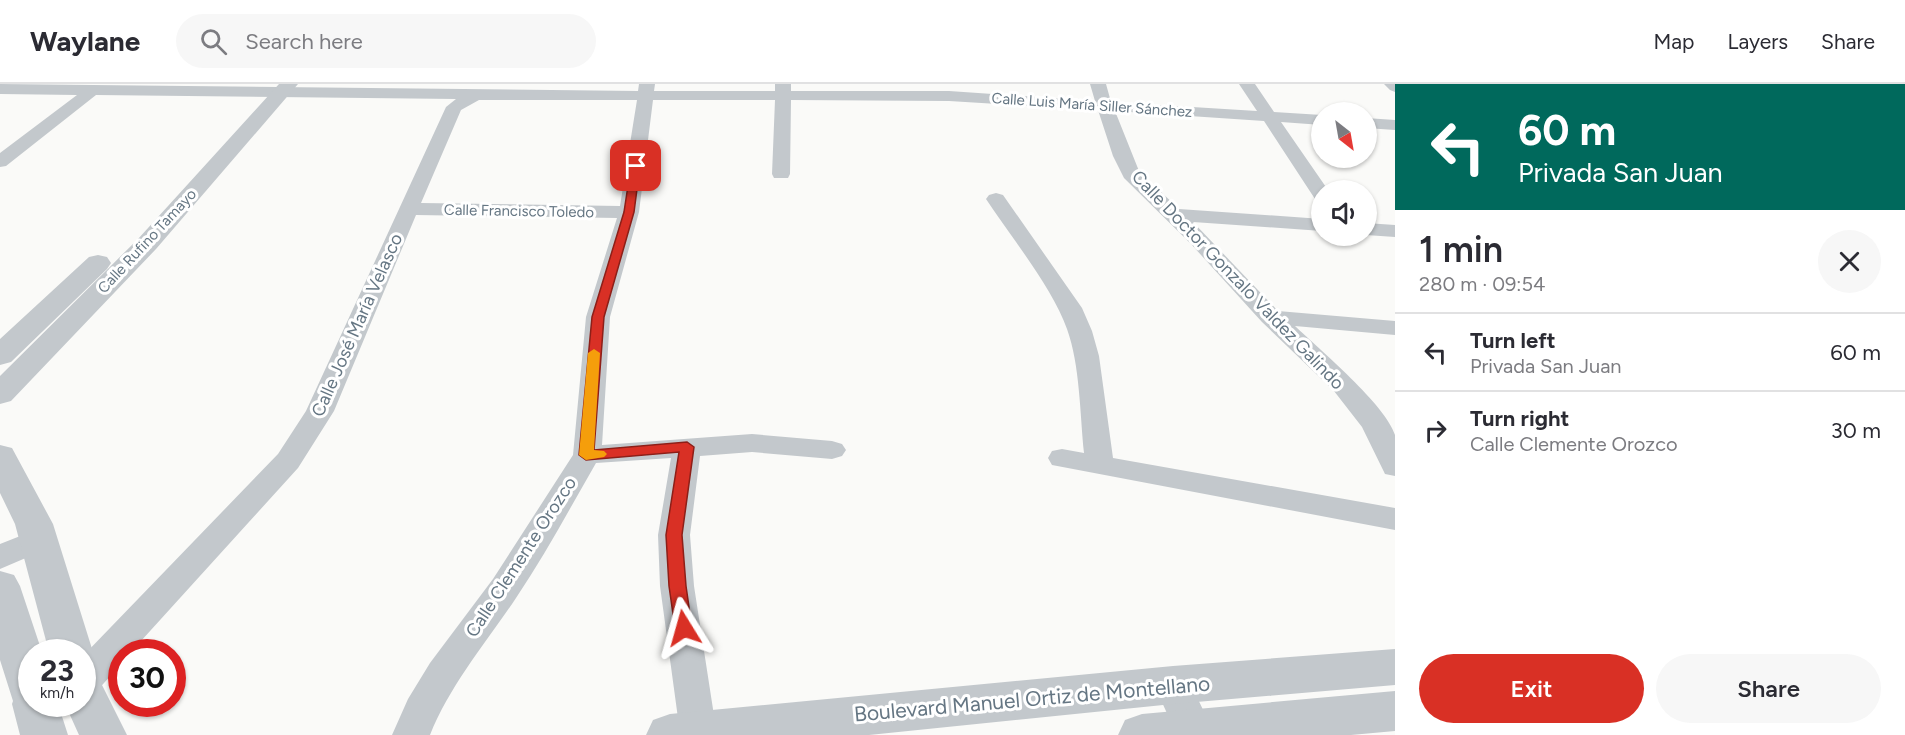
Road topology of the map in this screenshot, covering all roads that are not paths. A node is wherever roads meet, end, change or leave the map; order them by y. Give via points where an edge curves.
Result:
1 (1098, 84) edge
2 (1247, 84) edge
3 (95, 87) edge
4 (275, 88) edge
5 (0, 89) edge
6 (646, 90) edge
7 (783, 90) edge
8 (950, 90) edge
9 (458, 95) edge
10 (1105, 105) junction
11 (1269, 117) junction
12 (1311, 119) edge
13 (1377, 124) edge
14 (1395, 125) edge
15 (0, 162) edge
16 (781, 174) dead end
17 (1312, 180) edge
18 (996, 199) dead end
19 (409, 209) junction
20 (629, 212) junction
21 (1174, 215) junction
22 (1311, 224) edge
23 (1377, 230) edge
24 (1395, 231) edge
25 (1270, 317) junction
26 (1395, 328) edge
27 (0, 356) edge
28 (0, 394) edge
29 (687, 447) junction
30 (832, 450) dead end
31 (586, 455) junction
32 (0, 456) edge
33 (1062, 458) dead end
34 (1395, 464) edge
35 (1100, 465) junction
36 (1395, 519) edge
37 (38, 540) junction
38 (0, 557) edge
39 (0, 586) edge
40 (67, 639) edge
41 (18, 646) edge
42 (96, 667) edge
43 (1395, 667) edge
44 (1173, 685) junction
45 (1395, 711) edge
46 (39, 717) edge
47 (95, 717) edge
48 (829, 727) edge
49 (1195, 733) edge
50 (684, 734) edge
51 (44, 735) edge
52 (104, 735) edge
53 (411, 735) edge
54 (1142, 735) edge

1 - 10 street, Calle Doctor Gonzalo Valdez Galindo
2 - 11 street
3 - 4 street, Calle Luis María Siller Sánchez
3 - 5 street, Calle Luis María Siller Sánchez
3 - 15 street
4 - 9 street, Calle Luis María Siller Sánchez
4 - 27 street, Calle Rufino Tamayo
4 - 28 street, Calle Rufino Tamayo via 147,244
6 - 7 street, Calle Luis María Siller Sánchez
6 - 9 street, Calle Luis María Siller Sánchez
6 - 20 street, Calle Clemente Orozco
7 - 8 street, Calle Luis María Siller Sánchez
7 - 16 street
8 - 10 street, Calle Luis María Siller Sánchez
9 - 19 street, Calle José María Velasco
10 - 11 street, Calle Luis María Siller Sánchez
10 - 21 street, Calle Doctor Gonzalo Valdez Galindo via 1129,172
11 - 12 street, Calle Luis María Siller Sánchez
11 - 17 street
13 - 14 street
18 - 35 street via 1070,308 1080,331
19 - 20 street, Calle Francisco Toledo
19 - 42 street, Calle José María Velasco via 320,411 288,461
20 - 31 street, Calle Clemente Orozco via 598,317
21 - 22 street
21 - 25 street, Calle Doctor Gonzalo Valdez Galindo
23 - 24 street
25 - 26 street
25 - 34 street, Calle Doctor Gonzalo Valdez Galindo via 1369,417
29 - 30 street via 752,444
29 - 31 street
29 - 50 street via 674,535
31 - 53 street, Calle Clemente Orozco via 505,588 443,674
32 - 37 street
33 - 35 street
35 - 36 street
37 - 38 street
37 - 40 street
39 - 41 street
43 - 44 street, Boulevard Manuel Ortiz de Montellano
44 - 48 street, Boulevard Manuel Ortiz de Montellano
44 - 49 street
45 - 49 street
46 - 51 street
47 - 52 street
48 - 50 street, Boulevard Manuel Ortiz de Montellano
49 - 54 street

